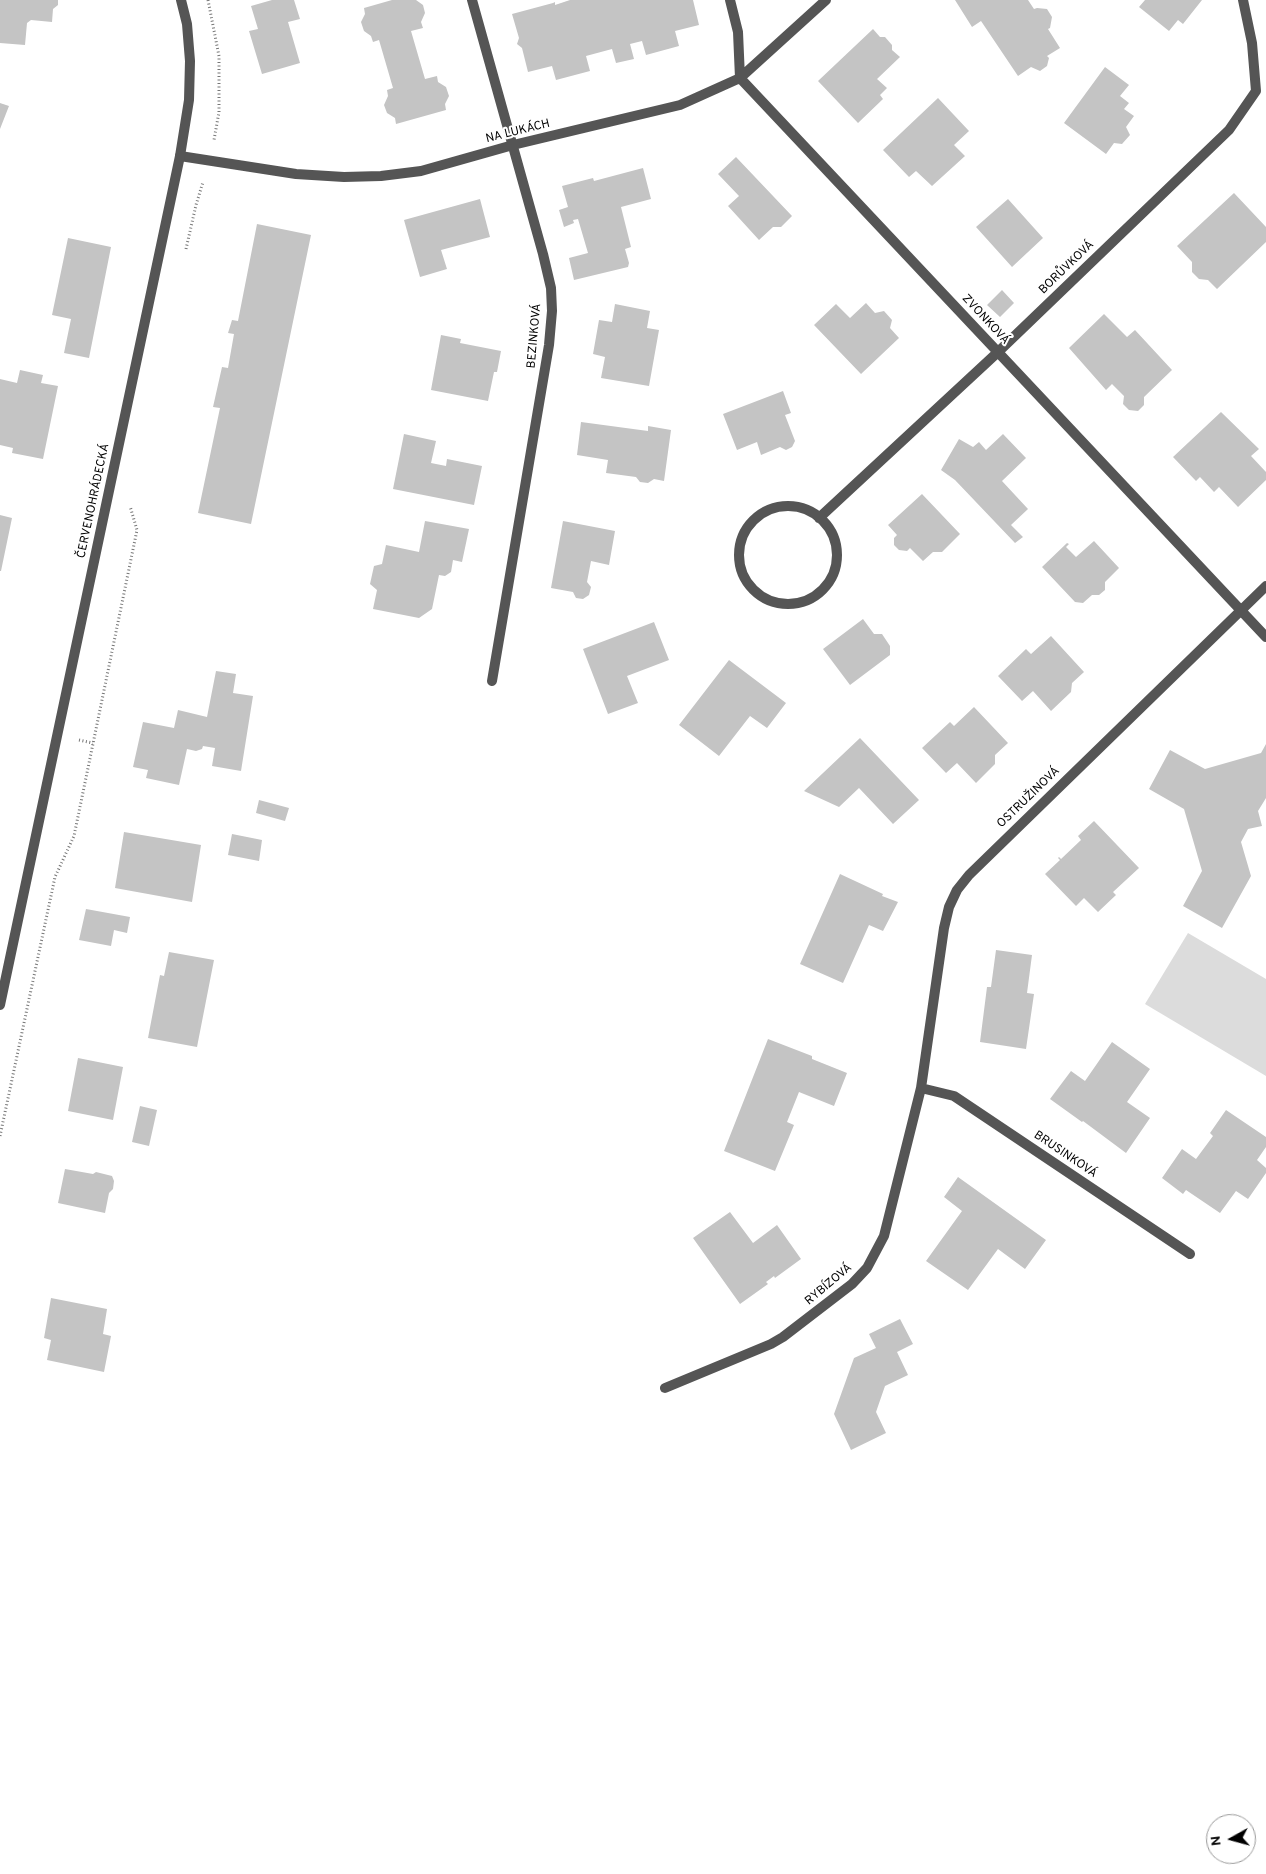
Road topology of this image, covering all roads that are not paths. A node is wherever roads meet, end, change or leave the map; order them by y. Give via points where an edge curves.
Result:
1 (181, 0) edge
2 (472, 0) edge
3 (730, 0) edge
4 (826, 0) edge
5 (1243, 0) edge
6 (740, 78) junction
7 (513, 145) junction
8 (180, 156) junction
9 (998, 352) junction
10 (819, 518) junction
11 (1266, 586) edge
12 (1240, 610) junction
13 (1266, 637) edge
14 (492, 681) dead end
15 (0, 1005) edge
16 (921, 1088) junction
17 (1190, 1254) dead end
18 (665, 1388) dead end

1 - 8 street, ČERVENOHRÁDECKÁ via 190,61 189,100
2 - 7 street, BEZINKOVÁ
3 - 6 street via 738,32
4 - 6 street, NA LUKÁCH
5 - 9 street, BORŮVKOVÁ via 1252,43 1256,90 1229,130
6 - 7 street, NA LUKÁCH via 680,105
6 - 9 street, ZVONKOVÁ
7 - 8 street, NA LUKÁCH via 421,171 381,176 296,174
7 - 14 street, BEZINKOVÁ via 551,288 552,311
8 - 15 street, ČERVENOHRÁDECKÁ
9 - 10 street, BORŮVKOVÁ
9 - 12 street, ZVONKOVÁ
10 - 10 street via 806,509 773,508 748,527 741,542 742,574 763,598 778,604 794,604 823,590 832,576 836,545 830,530
11 - 12 street, OSTRUŽINOVÁ
12 - 13 street, ZVONKOVÁ
12 - 16 street, OSTRUŽINOVÁ via 968,875 957,890 944,928
16 - 17 street, BRUSINKOVÁ via 954,1096
16 - 18 street, RYBÍZOVÁ via 884,1236 867,1268 852,1284 783,1337

